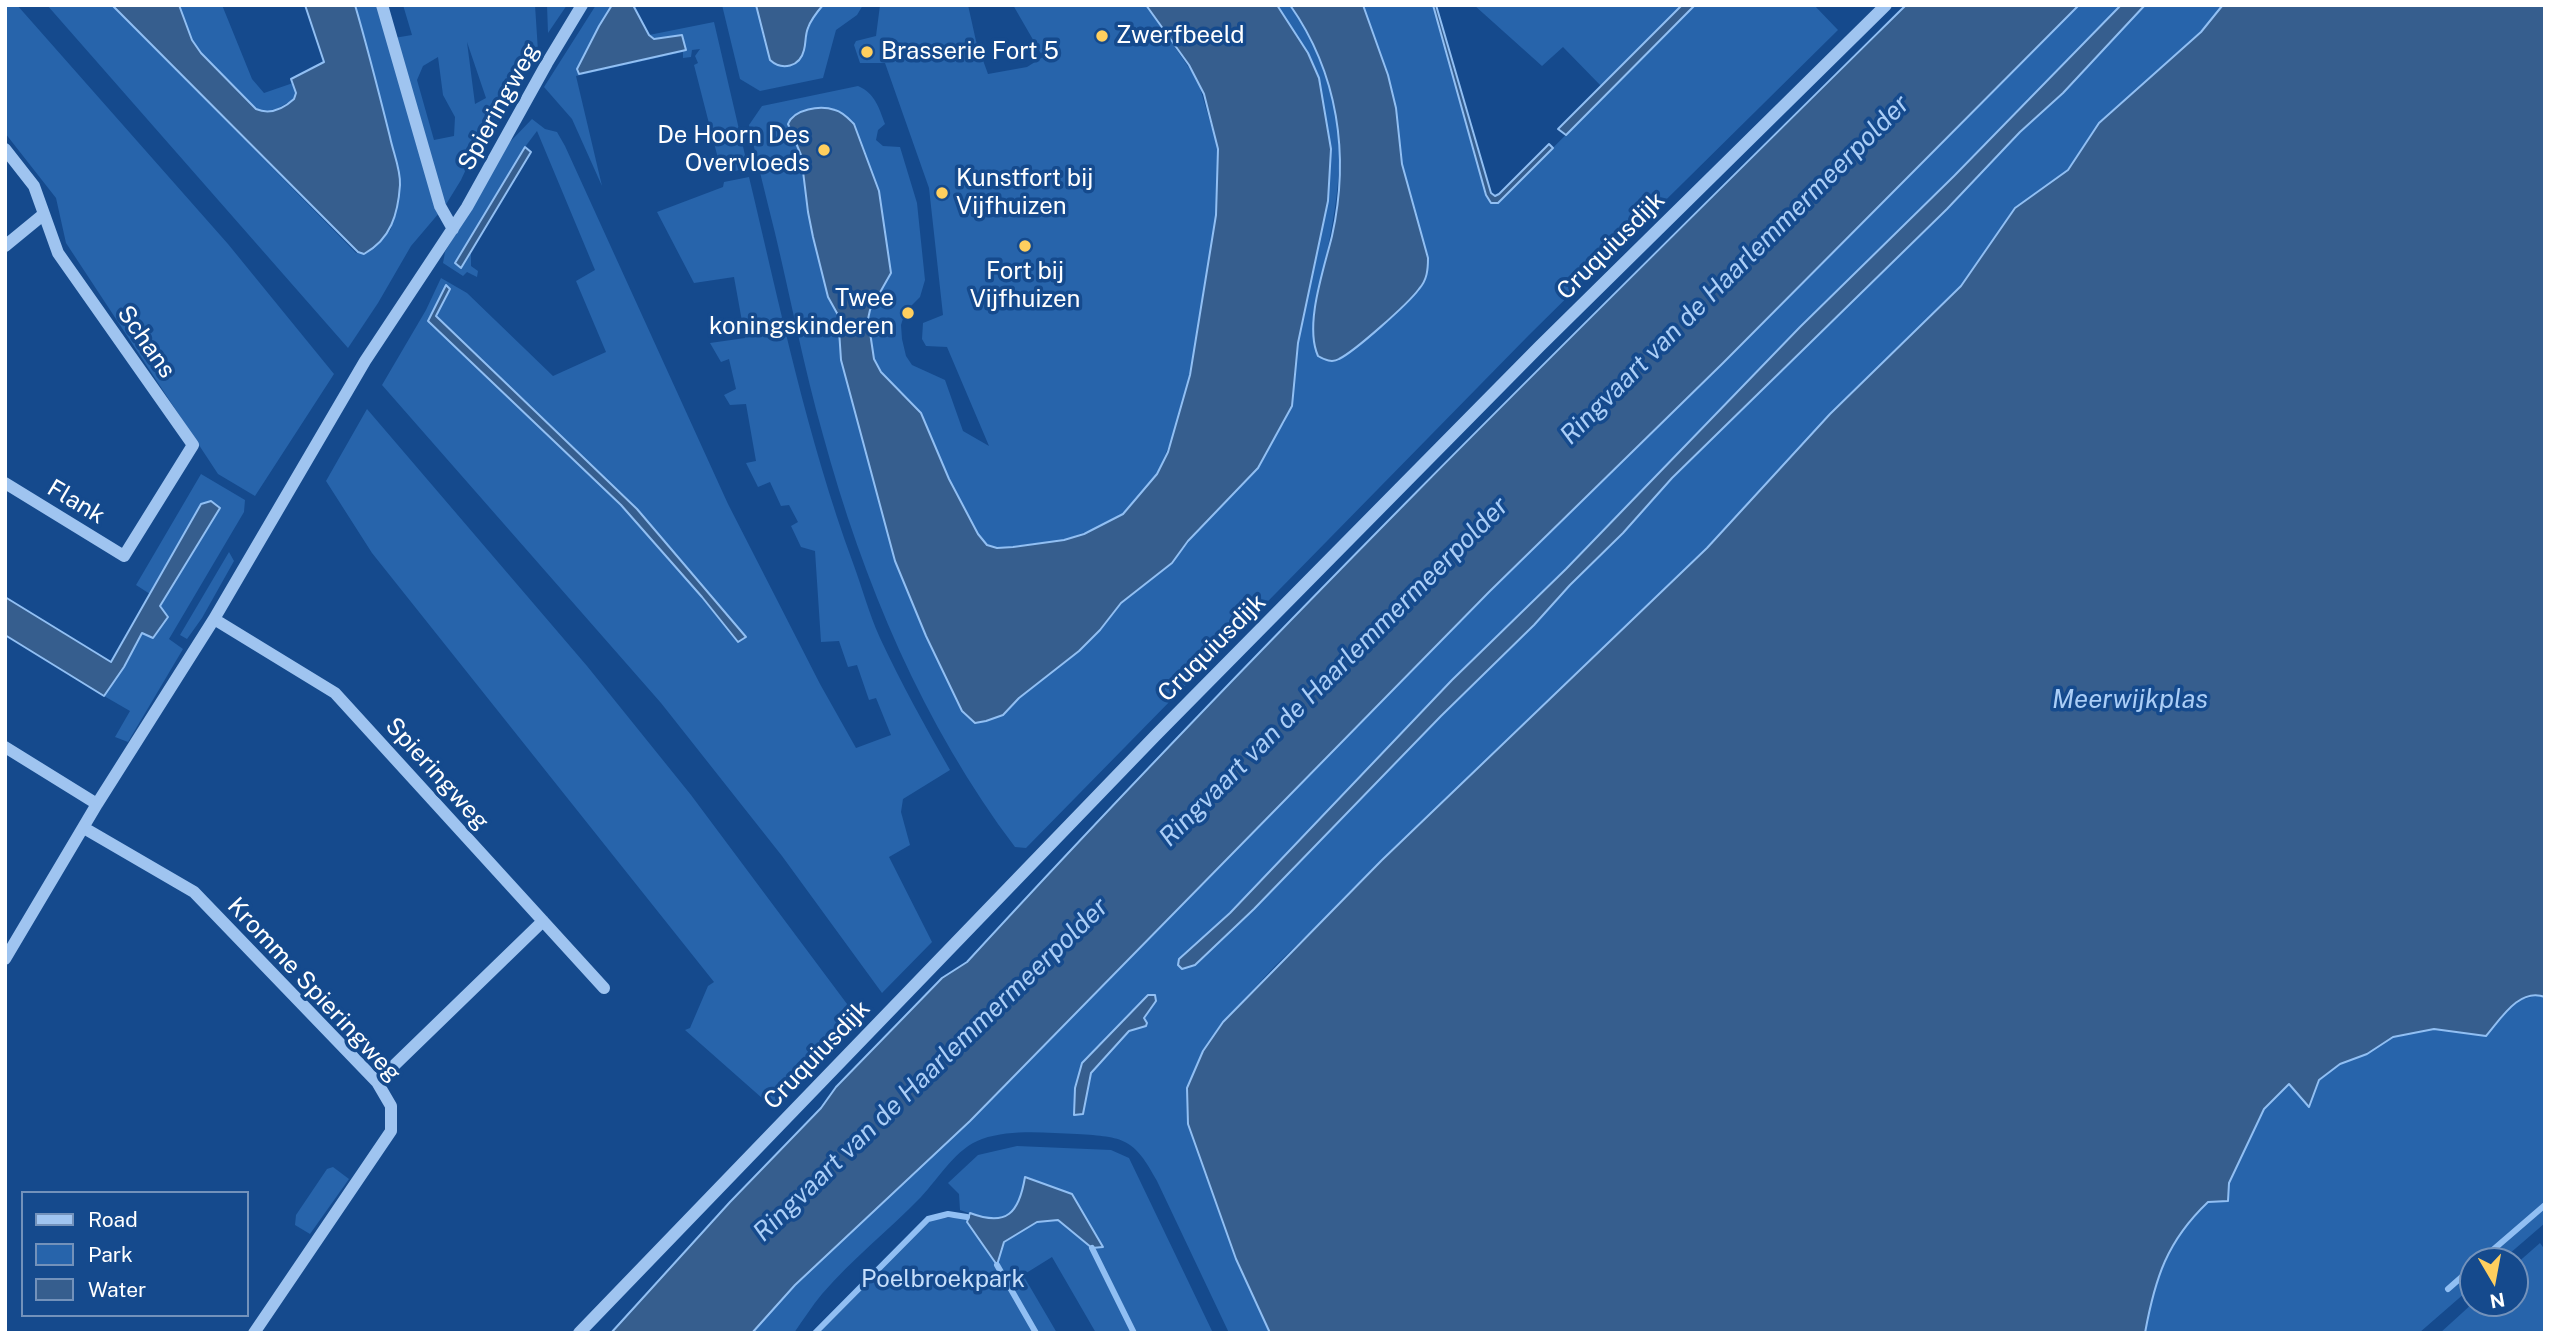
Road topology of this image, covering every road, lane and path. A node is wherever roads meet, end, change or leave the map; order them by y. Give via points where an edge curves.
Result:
1 (382, 5) edge
2 (582, 5) edge
3 (1886, 5) edge
4 (5, 149) edge
5 (44, 214) junction
6 (453, 229) junction
7 (5, 246) edge
8 (5, 483) edge
9 (124, 556) joint
10 (214, 619) junction
11 (5, 747) edge
12 (97, 804) junction
13 (84, 828) junction
14 (543, 921) junction
15 (5, 959) edge
16 (604, 988) dead end
17 (377, 1082) junction
18 (254, 1333) edge
19 (579, 1333) edge

1 - 6 street, Spieringweg via 440,206
2 - 6 street, Spieringweg
3 - 19 street, Cruquiusdijk via 1555,331 1155,736
4 - 5 street, Schans via 34,186
5 - 7 street
5 - 9 street, Schans via 58,253 193,445
6 - 10 street, Spieringweg via 365,361
8 - 9 street, Flank
10 - 12 street, Spieringweg
10 - 14 street, Spieringweg via 335,692
11 - 12 street
12 - 13 street, Spieringweg
13 - 15 street, Spieringweg
13 - 17 street, Kromme Spieringweg via 194,892
14 - 16 street, Spieringweg
14 - 17 street
17 - 18 street, Kromme Spieringweg via 391,1107 391,1131

